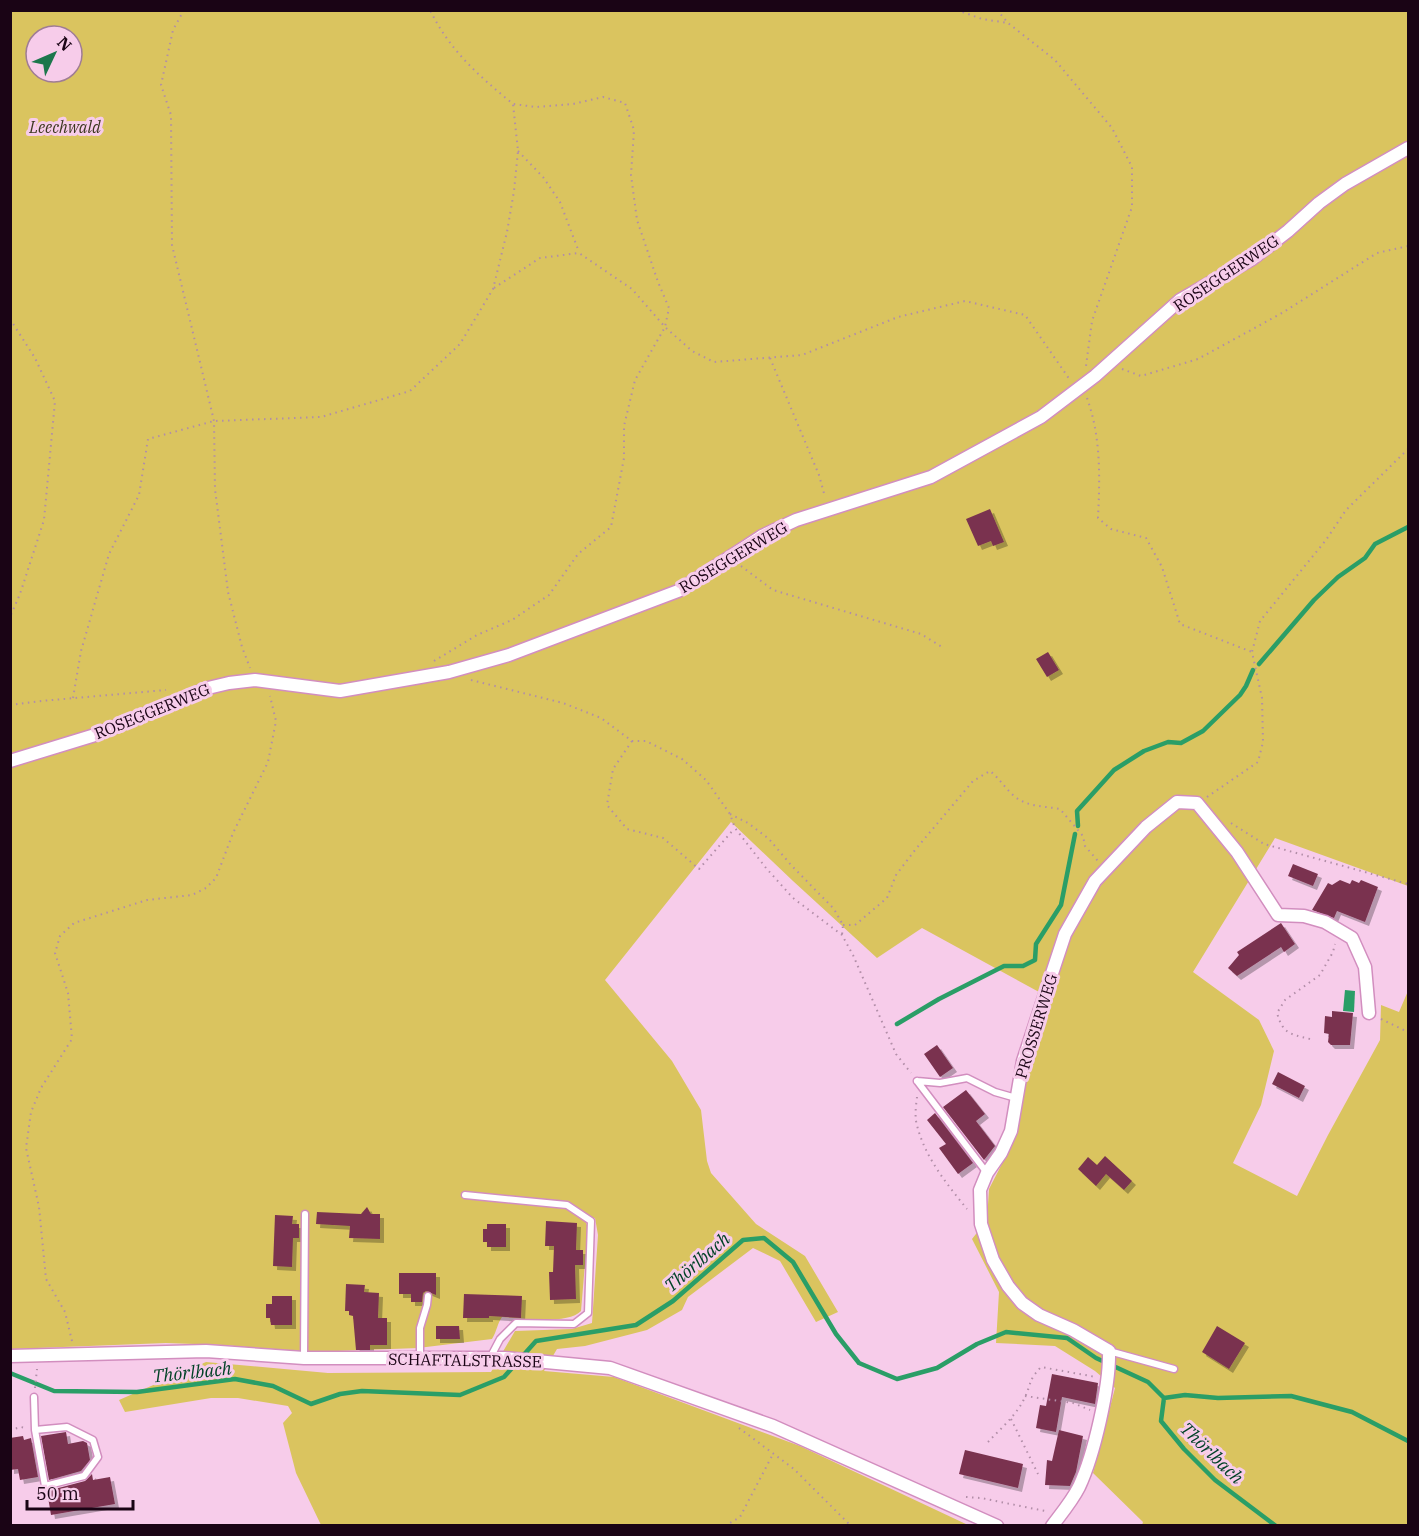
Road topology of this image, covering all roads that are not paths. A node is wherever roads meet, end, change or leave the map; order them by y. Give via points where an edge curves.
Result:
1 (1408, 148) edge
2 (10, 761) edge
3 (1369, 1012) road end
4 (1016, 1098) junction
5 (987, 1173) junction
6 (465, 1195) dead end
7 (305, 1214) dead end
8 (428, 1296) dead end
9 (1109, 1355) junction
10 (10, 1356) edge
11 (304, 1358) junction
12 (420, 1358) junction
13 (490, 1359) junction
14 (1174, 1369) dead end
15 (34, 1396) dead end
16 (35, 1430) junction
17 (997, 1526) edge
18 (1052, 1526) edge

1 - 2 street, ROSEGGERWEG via 1319,202 1252,259 1180,300 1041,417 931,477 796,520 762,536 678,591 509,655 449,672 340,690 261,681 229,682 95,735
3 - 4 street, PROSSERWEG via 1365,967 1352,938 1325,922 1278,915 1237,852 1197,803 1177,802 1146,827 1095,881 1065,934 1023,1061
4 - 5 street, PROSSERWEG via 1011,1131
4 - 5 lane via 967,1078 940,1083 917,1081
5 - 9 street, PROSSERWEG via 980,1190 981,1224 993,1260 1008,1286 1039,1315 1073,1330
6 - 13 lane via 567,1205 591,1221 588,1313 574,1324 516,1323 500,1339
7 - 11 lane
8 - 12 lane via 420,1328
9 - 14 lane
9 - 18 street via 1101,1415 1086,1470 1078,1489
10 - 11 street, SCHAFTALSTRASSE via 206,1351
11 - 12 street, SCHAFTALSTRASSE
12 - 13 street, SCHAFTALSTRASSE
13 - 17 street, SCHAFTALSTRASSE via 610,1368 773,1426
15 - 16 lane
16 - 16 lane via 45,1486 84,1476 98,1457 93,1440 67,1428

